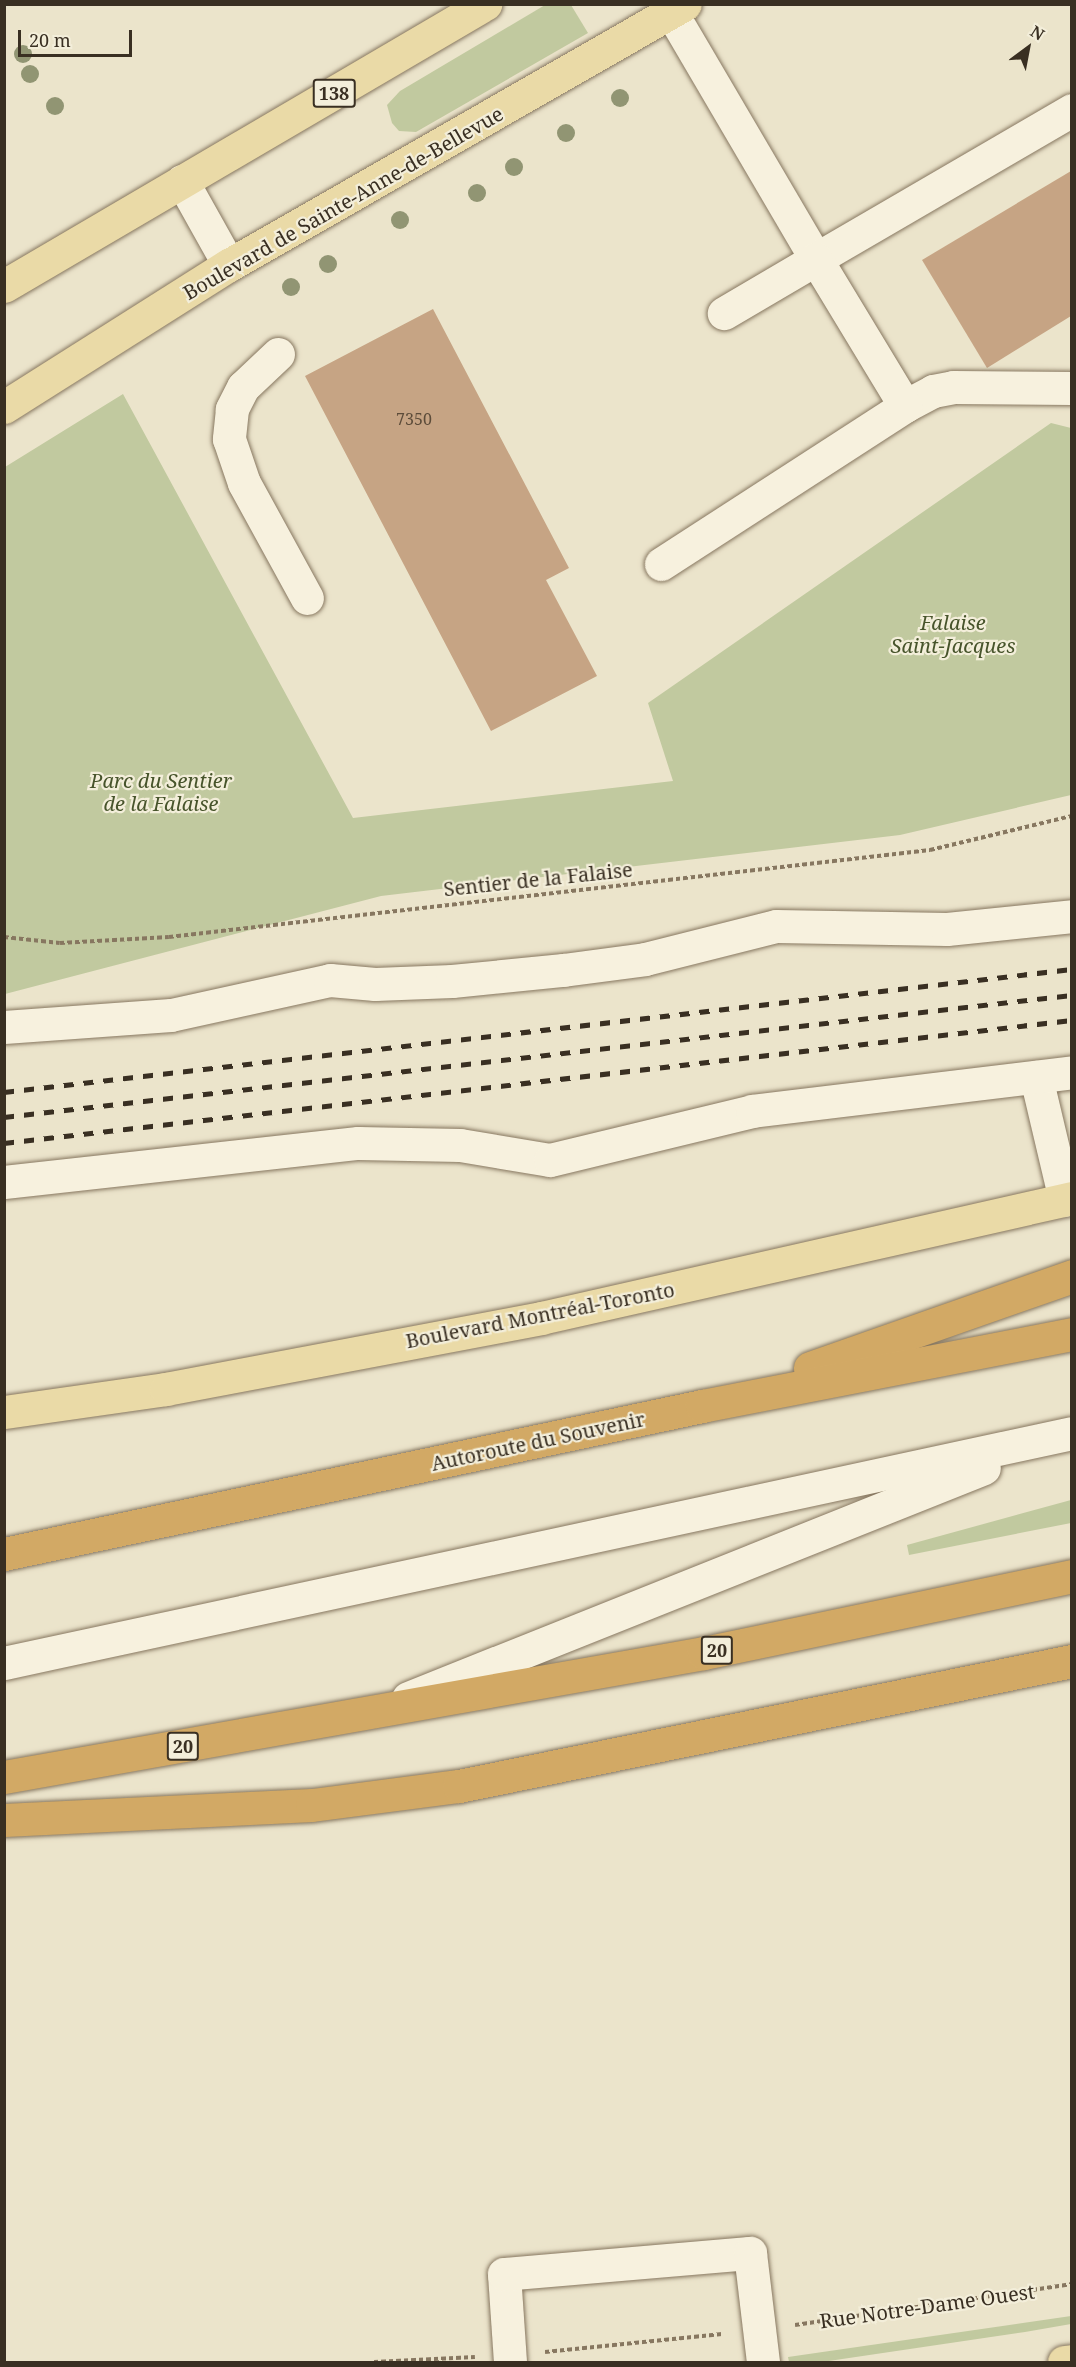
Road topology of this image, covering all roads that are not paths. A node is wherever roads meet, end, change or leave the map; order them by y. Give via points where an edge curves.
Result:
1 (485, 4) edge
2 (674, 7) edge
3 (1071, 110) edge
4 (182, 181) junction
5 (816, 259) junction
6 (229, 265) junction
7 (4, 286) edge
8 (724, 314) dead end
9 (278, 354) dead end
10 (1071, 388) edge
11 (4, 406) edge
12 (905, 406) junction
13 (661, 564) dead end
14 (307, 597) dead end
15 (1071, 916) edge
16 (4, 1027) edge
17 (1071, 1072) edge
18 (1036, 1077) junction
19 (4, 1182) edge
20 (1068, 1199) edge
21 (1071, 1276) edge
22 (1071, 1334) edge
23 (702, 1406) junction
24 (4, 1412) edge
25 (1071, 1433) edge
26 (4, 1554) edge
27 (1071, 1575) edge
28 (1071, 1661) edge
29 (4, 1663) edge
30 (361, 1716) junction
31 (4, 1777) edge
32 (4, 1820) edge
33 (495, 2360) edge
34 (1071, 2361) edge
35 (763, 2362) edge
36 (1064, 2362) edge

1 - 4 main road, 138
2 - 5 lane
2 - 6 main road, Boulevard de Sainte-Anne-de-Bellevue
3 - 5 lane
4 - 6 lane
4 - 7 main road, 138
5 - 8 lane
5 - 12 lane
6 - 11 main road, Boulevard de Sainte-Anne-de-Bellevue
9 - 14 lane via 243,387 232,409 229,440 244,483
10 - 12 lane via 953,387
12 - 13 lane
15 - 16 lane via 947,929 776,926 645,958 575,968 452,981 375,984 330,980 171,1015
17 - 18 lane
18 - 19 lane via 752,1112 550,1160 429,1142 358,1143
18 - 20 lane
20 - 24 main road, Boulevard Montréal-Toronto via 541,1318 166,1389
21 - 23 highway
22 - 23 highway, Autoroute du Souvenir
23 - 26 highway, Autoroute du Souvenir
25 - 29 lane
25 - 30 lane
27 - 30 highway, 20 via 870,1620
28 - 32 highway via 646,1751 459,1786 312,1805
30 - 31 highway, 20
33 - 35 lane via 504,2274 750,2253
34 - 36 main road

